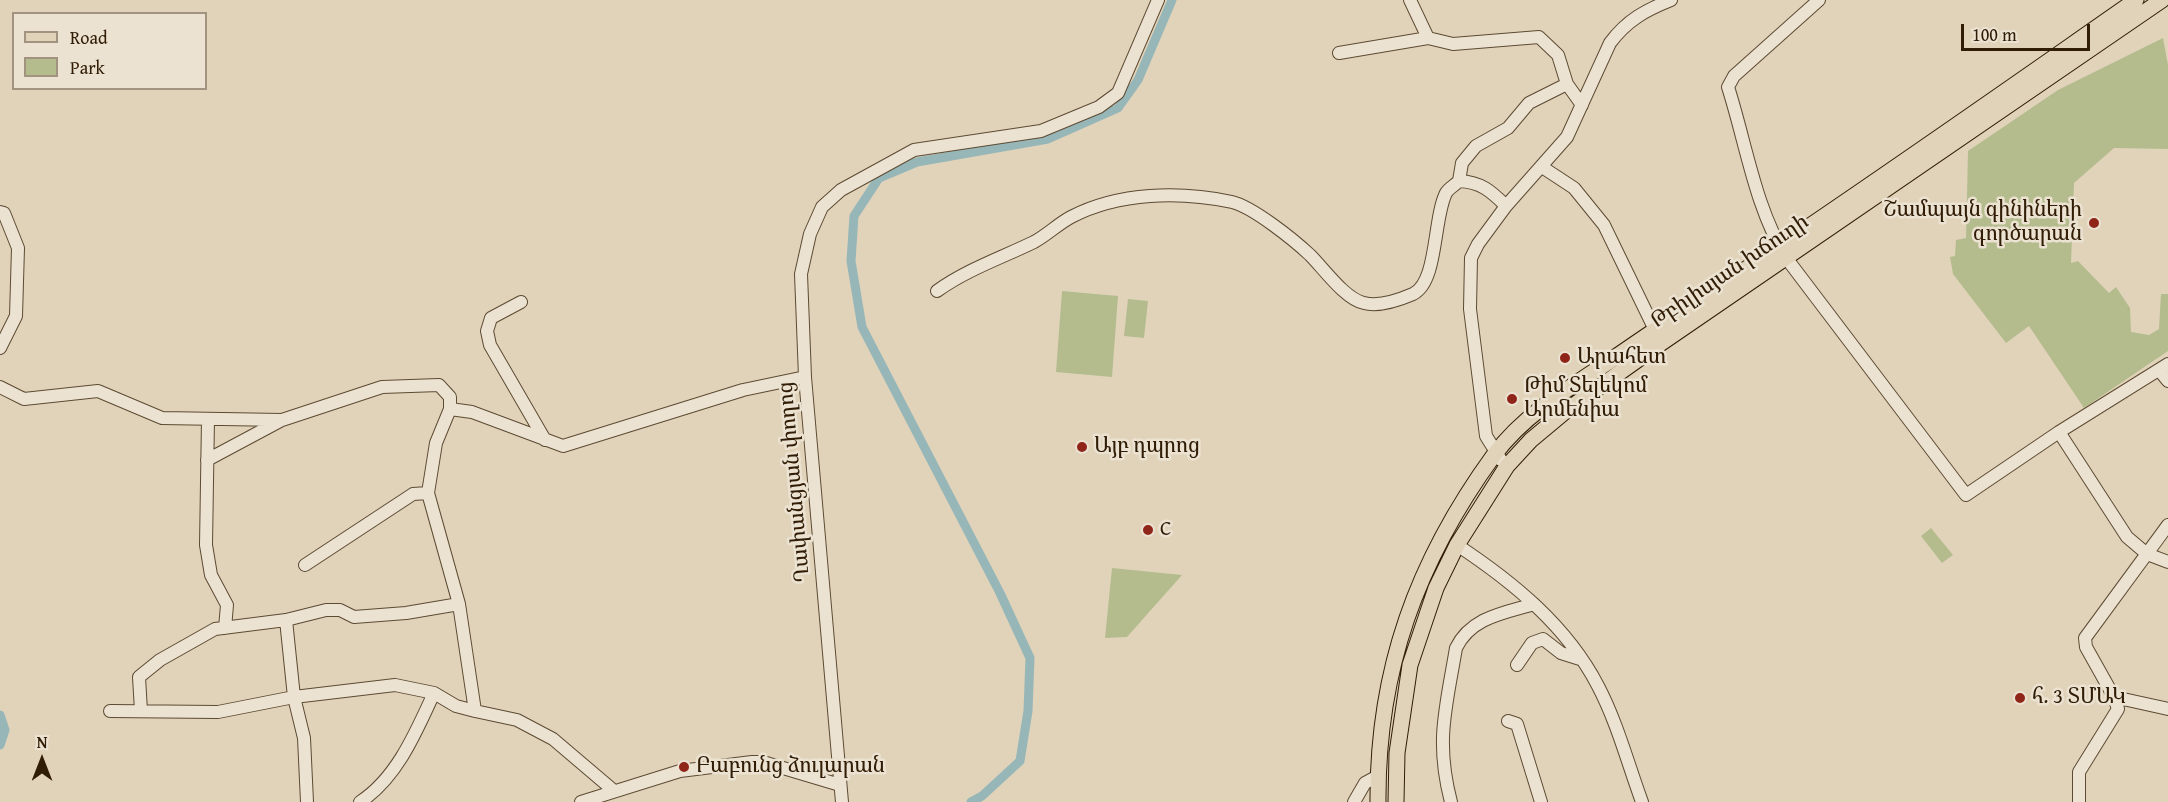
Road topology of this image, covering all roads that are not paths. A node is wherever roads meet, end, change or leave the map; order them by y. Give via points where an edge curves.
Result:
1 (1158, 0) edge
2 (1410, 0) edge
3 (1671, 0) edge
4 (1819, 0) edge
5 (2136, 0) edge
6 (2162, 0) edge
7 (1428, 38) junction
8 (1339, 53) dead end
9 (1567, 84) junction
10 (1582, 105) junction
11 (1542, 167) junction
12 (1459, 181) junction
13 (1506, 206) junction
14 (0, 212) edge
15 (1783, 253) junction
16 (937, 291) dead end
17 (522, 302) dead end
18 (1655, 330) junction
19 (0, 348) edge
20 (2164, 367) edge
21 (805, 377) junction
22 (2168, 381) edge
23 (0, 387) edge
24 (450, 409) junction
25 (208, 419) junction
26 (282, 420) junction
27 (2059, 432) junction
28 (544, 440) junction
29 (1495, 453) junction
30 (207, 460) junction
31 (1507, 466) junction
32 (428, 493) junction
33 (2168, 525) edge
34 (1457, 545) junction
35 (2147, 554) junction
36 (2168, 562) edge
37 (305, 565) dead end
38 (459, 604) junction
39 (1534, 604) junction
40 (286, 620) junction
41 (225, 628) junction
42 (1580, 659) junction
43 (1517, 665) dead end
44 (434, 693) junction
45 (294, 697) junction
46 (2114, 697) junction
47 (2168, 709) edge
48 (110, 711) dead end
49 (141, 711) junction
50 (475, 711) junction
51 (1508, 721) dead end
52 (1378, 776) junction
53 (840, 785) junction
54 (614, 790) junction
55 (842, 801) edge
56 (307, 802) edge
57 (360, 802) edge
58 (580, 802) edge
59 (1354, 802) edge
60 (1378, 802) edge
61 (1396, 802) edge
62 (1451, 802) edge
63 (1541, 802) edge
64 (1642, 802) edge
65 (2079, 802) edge

1 - 21 street, Ղափանցյան փողոց via 1118,93 1099,107 1041,131 914,150 855,181 822,207 810,234 801,274
2 - 7 street
3 - 10 street via 1646,10 1621,29 1610,43
4 - 15 street via 1734,76 1728,87 1751,168
5 - 15 main road, Թբիլիսյան խճուղի
6 - 15 main road, Թբիլիսյան խճուղի
7 - 8 street
7 - 9 street via 1453,44 1539,37 1558,55
9 - 10 street
9 - 12 street via 1529,103 1508,128 1476,146 1462,163
10 - 11 street via 1567,136
11 - 13 street
11 - 18 street via 1574,188 1604,225
12 - 13 street via 1487,188
12 - 16 street via 1446,192 1428,278 1415,293 1386,303 1363,303 1340,287 1276,226 1234,202 1172,195 1128,198 1094,206
13 - 29 street via 1478,244 1471,258 1469,277 1486,436
14 - 19 street via 4,213 18,248 16,316
15 - 18 main road, Թբիլիսյան խճուղի
15 - 27 street via 1966,495
15 - 31 main road, Թբիլիսյան խճուղի via 1567,410
17 - 28 street via 491,318 487,331 495,356
18 - 29 main road, Թբիլիսյան խճուղի via 1552,400
20 - 22 street
20 - 27 street
21 - 28 street via 743,390 563,446
21 - 53 street, Ղափանցյան փողոց
23 - 25 street via 24,399 99,391 162,418
24 - 26 street via 450,397 439,385 382,387
24 - 28 street via 472,412
24 - 32 street via 436,443
25 - 26 street
25 - 30 street
26 - 30 street
27 - 35 street via 2127,537
29 - 31 street
29 - 52 main road, Թբիլիսյան խճուղի via 1443,535 1420,579 1404,623 1384,711
30 - 41 street via 206,545 211,575 228,605
31 - 34 main road, Թբիլիսյան խճուղի
32 - 37 street via 413,494
32 - 38 street
33 - 35 street
34 - 39 street via 1491,567
34 - 61 main road, Թբիլիսյան խճուղի via 1436,588 1410,665 1397,753
35 - 36 street
35 - 46 street via 2085,638 2086,647
38 - 40 street via 354,617 340,610 326,610
38 - 50 street
39 - 42 street
39 - 62 street via 1477,623 1462,636 1456,648 1441,734 1443,772
40 - 41 street
40 - 45 street
41 - 49 street via 215,629 139,676
42 - 43 street via 1561,653 1543,639 1532,643
42 - 64 street via 1598,686
44 - 45 street via 395,685
44 - 50 street via 456,706
44 - 57 street via 405,752 377,791
45 - 49 street via 218,712
45 - 56 street via 304,738
46 - 47 street
46 - 65 street via 2117,713 2079,771
48 - 49 street
50 - 54 street via 517,720 553,739
51 - 63 street via 1517,724
52 - 59 street via 1365,783
52 - 60 main road, Թբիլիսյան խճուղի
53 - 54 street via 752,762 680,771
53 - 55 street, Ղափանցյան փողոց
54 - 58 street

